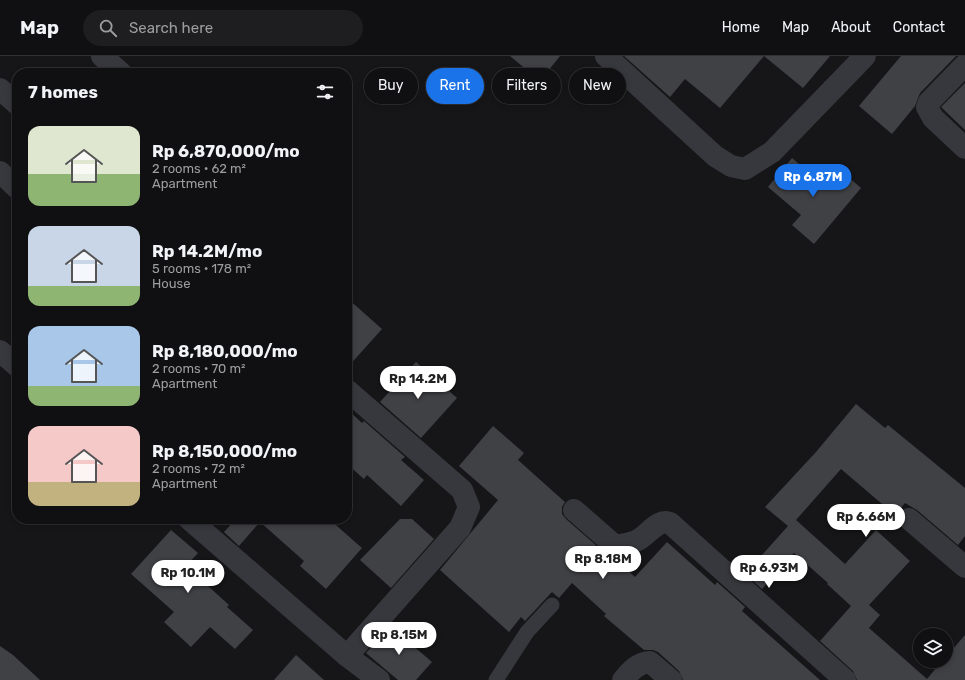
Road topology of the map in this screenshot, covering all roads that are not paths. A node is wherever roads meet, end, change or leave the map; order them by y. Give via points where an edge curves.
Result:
1 (102, 56) edge
2 (865, 56) edge
3 (616, 59) edge
4 (965, 65) edge
5 (115, 68) edge
6 (0, 89) edge
7 (12, 100) edge
8 (965, 148) edge
9 (0, 172) edge
10 (12, 183) edge
11 (0, 351) edge
12 (12, 362) edge
13 (352, 394) edge
14 (574, 510) dead end
15 (909, 519) dead end
16 (195, 524) edge
17 (965, 567) edge
18 (552, 604) dead end
19 (347, 656) junction
20 (379, 680) edge
21 (496, 680) edge
22 (623, 680) edge
23 (671, 680) edge
24 (846, 680) edge

1 - 5 street
2 - 3 street via 772,152 745,168 731,166 715,156
4 - 8 street via 927,107 933,118
6 - 7 street
9 - 10 street
11 - 12 street
13 - 19 street via 462,490 469,507 460,528
14 - 24 street via 614,545 637,541 660,522 670,523
15 - 17 street
16 - 19 street
18 - 21 lane via 527,632
19 - 20 street
22 - 23 street via 635,667 650,662

